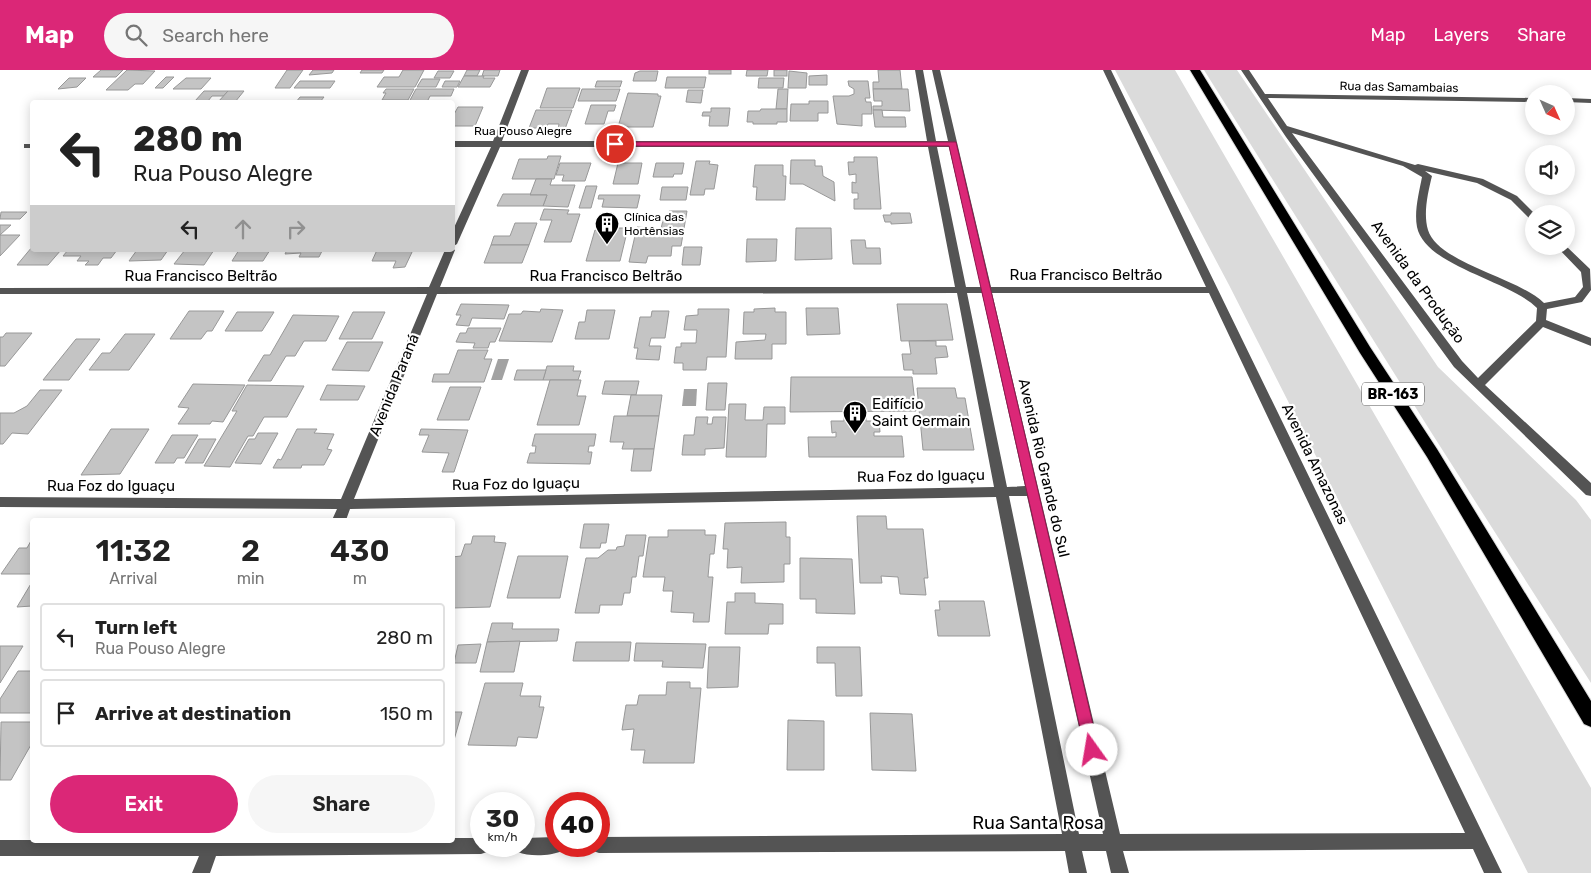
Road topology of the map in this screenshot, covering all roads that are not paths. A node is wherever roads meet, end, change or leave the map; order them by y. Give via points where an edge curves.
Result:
1 (525, 70) edge
2 (919, 70) edge
3 (936, 70) edge
4 (1107, 70) edge
5 (1195, 70) edge
6 (1245, 70) edge
7 (1264, 96) junction
8 (1525, 100) edge
9 (1575, 100) edge
10 (1591, 100) edge
11 (1284, 128) junction
12 (496, 143) junction
13 (455, 144) edge
14 (932, 144) junction
15 (953, 144) junction
16 (1406, 164) junction
17 (1525, 209) edge
18 (455, 237) edge
19 (449, 252) edge
20 (1570, 255) edge
21 (962, 290) junction
22 (986, 290) junction
23 (1213, 290) junction
24 (0, 291) edge
25 (432, 291) junction
26 (1542, 308) junction
27 (1541, 322) junction
28 (1591, 342) edge
29 (1478, 385) junction
30 (1003, 491) junction
31 (1032, 491) junction
32 (1591, 491) edge
33 (0, 502) edge
34 (346, 504) junction
35 (340, 518) edge
36 (1591, 718) edge
37 (1478, 841) junction
38 (213, 843) edge
39 (1072, 843) junction
40 (1113, 843) junction
41 (610, 845) edge
42 (470, 846) edge
43 (0, 848) edge
44 (201, 873) edge
45 (1078, 873) edge
46 (1120, 873) edge
47 (1493, 873) edge

1 - 12 street
2 - 14 street
3 - 15 street, Avenida Rio Grande do Sul
4 - 23 street, Avenida Amazonas
5 - 36 highway, BR-163 via 1365,350 1432,453
6 - 7 street, Avenida da Produção
7 - 8 street, Rua das Samambaias
7 - 11 street, Avenida da Produção
9 - 10 street
11 - 16 street
11 - 29 street, Avenida da Produção via 1458,364
12 - 13 street, Rua Pouso Alegre
12 - 14 street, Rua Pouso Alegre
12 - 18 street
14 - 15 street, Rua Pouso Alegre
14 - 21 street
15 - 22 street, Avenida Rio Grande do Sul
16 - 17 street via 1480,182 1514,198
16 - 26 street via 1427,176 1422,203 1423,232 1436,248 1530,296
19 - 25 street, Avenida Paraná
20 - 26 street via 1586,271 1588,287 1578,300
21 - 22 street, Rua Francisco Beltrão
21 - 25 street, Rua Francisco Beltrão
21 - 30 street
22 - 23 street, Rua Francisco Beltrão
22 - 31 street, Avenida Rio Grande do Sul
23 - 37 street, Avenida Amazonas
24 - 25 street, Rua Francisco Beltrão
25 - 34 street, Avenida Paraná
26 - 27 street
27 - 28 street
27 - 29 street
29 - 32 street, Avenida da Produção
30 - 31 street, Rua Foz do Iguaçu
30 - 34 street, Rua Foz do Iguaçu
30 - 39 street
31 - 40 street, Avenida Rio Grande do Sul
33 - 34 street, Rua Foz do Iguaçu
34 - 35 street, Avenida Paraná
37 - 40 street, Rua Santa Rosa
37 - 47 street, Avenida Amazonas
38 - 42 street
38 - 43 street
38 - 44 street
39 - 40 street, Rua Santa Rosa
39 - 41 street, Rua Santa Rosa
39 - 45 street
40 - 46 street, Avenida Rio Grande do Sul

